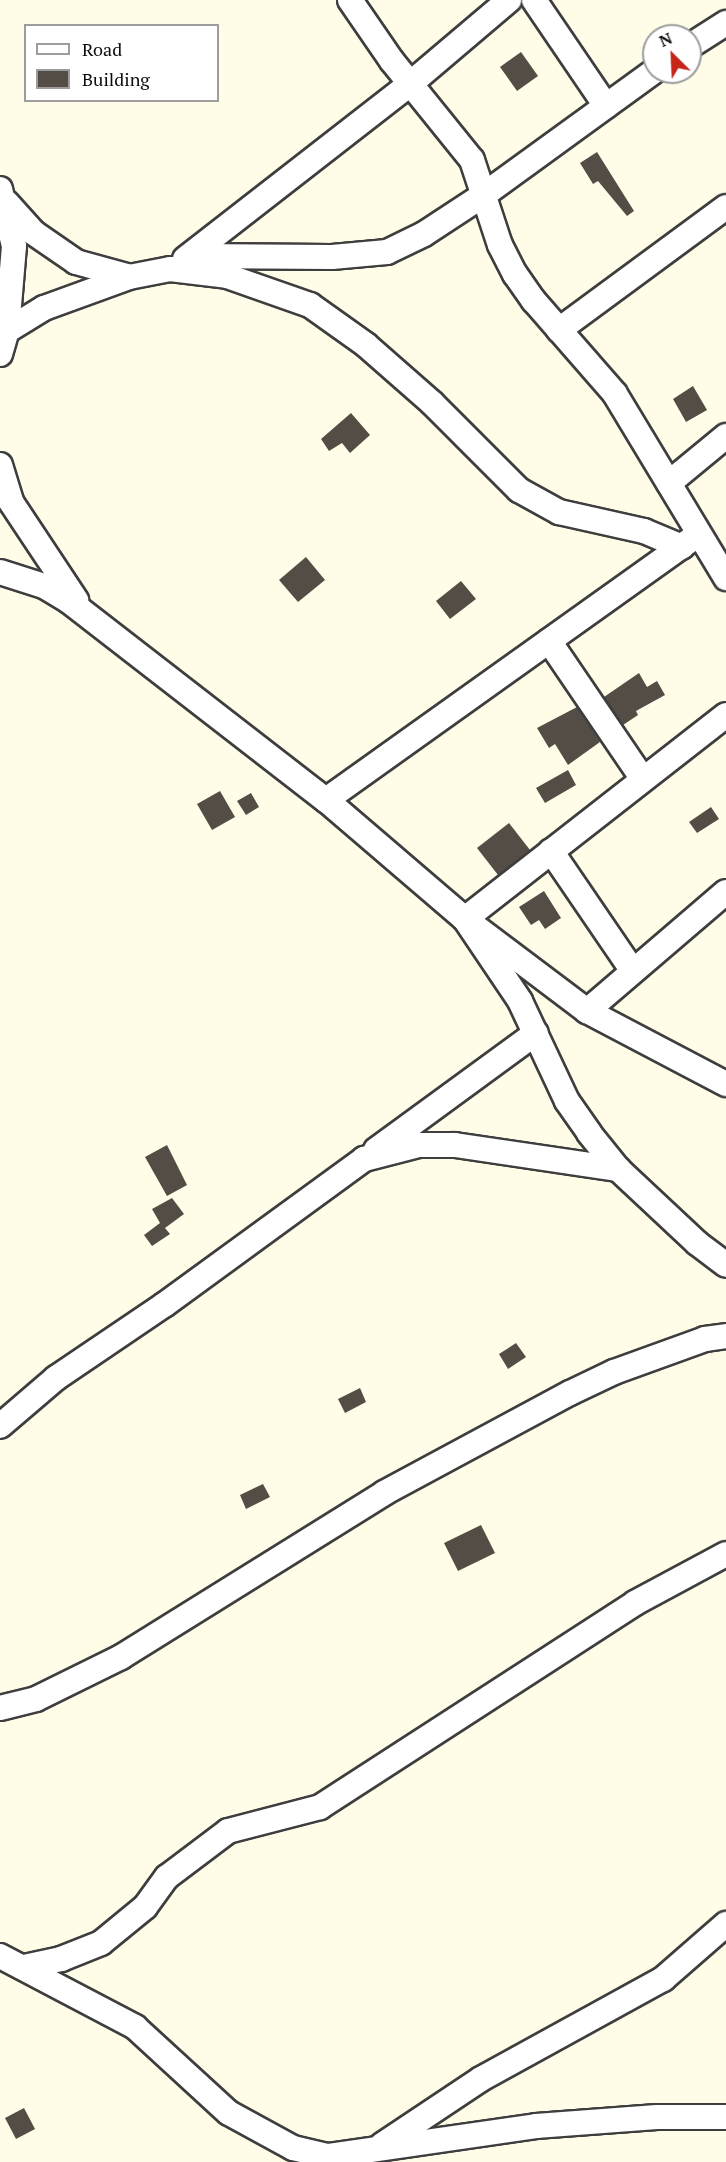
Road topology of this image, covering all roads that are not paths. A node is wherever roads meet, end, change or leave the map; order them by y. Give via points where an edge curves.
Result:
1 (350, 0) edge
2 (509, 0) edge
3 (534, 0) edge
4 (726, 23) edge
5 (702, 38) edge
6 (642, 80) edge
7 (410, 84) junction
8 (606, 106) junction
9 (485, 194) junction
10 (3, 195) edge
11 (726, 207) edge
12 (190, 256) junction
13 (170, 269) junction
14 (129, 277) junction
15 (559, 330) junction
16 (3, 332) edge
17 (0, 354) edge
18 (726, 436) edge
19 (0, 465) edge
20 (669, 483) junction
21 (691, 540) junction
22 (724, 571) edge
23 (0, 572) edge
24 (85, 613) junction
25 (549, 640) junction
26 (726, 715) edge
27 (642, 778) junction
28 (326, 800) junction
29 (550, 851) junction
30 (726, 892) edge
31 (465, 919) junction
32 (633, 972) junction
33 (587, 1011) junction
34 (536, 1034) junction
35 (726, 1084) edge
36 (364, 1159) junction
37 (618, 1169) junction
38 (726, 1265) edge
39 (726, 1336) edge
40 (0, 1426) edge
41 (726, 1554) edge
42 (0, 1708) edge
43 (726, 1923) edge
44 (0, 1956) edge
45 (24, 1967) junction
46 (726, 2117) edge
47 (367, 2156) edge

1 - 7 street
2 - 7 street
3 - 8 street
4 - 5 street
6 - 8 street
7 - 9 street via 472,160
7 - 12 street
8 - 9 street
9 - 12 street via 424,234 387,252 333,257
9 - 15 street via 500,245 515,274
10 - 14 street via 34,234 76,262
10 - 16 street via 14,246
11 - 15 street
12 - 13 street
13 - 14 street
13 - 21 street via 227,276 310,306 366,345 519,489 559,512
14 - 16 street via 44,308
15 - 20 street via 615,394
16 - 17 street
18 - 20 street
19 - 24 street via 11,502
20 - 21 street
21 - 22 street
21 - 25 street
23 - 24 street via 44,586
24 - 28 street
25 - 27 street
25 - 28 street
26 - 27 street
27 - 29 street
28 - 31 street
29 - 31 street
29 - 32 street
30 - 32 street
31 - 33 street
31 - 34 street via 520,1000
32 - 33 street
33 - 35 street
34 - 36 street
34 - 37 street via 567,1101
36 - 37 street via 419,1145 455,1146
36 - 40 street via 164,1305 56,1378
37 - 38 street
39 - 42 street via 705,1339 614,1372 570,1393 384,1493 121,1657 36,1699
41 - 45 street via 635,1603 320,1807 228,1831 167,1877 145,1907 101,1943 61,1959
43 - 47 street via 663,1979 481,2079
44 - 45 street
45 - 47 street via 135,2027 230,2113 257,2131 293,2148 329,2156
46 - 47 street via 657,2117 536,2126

